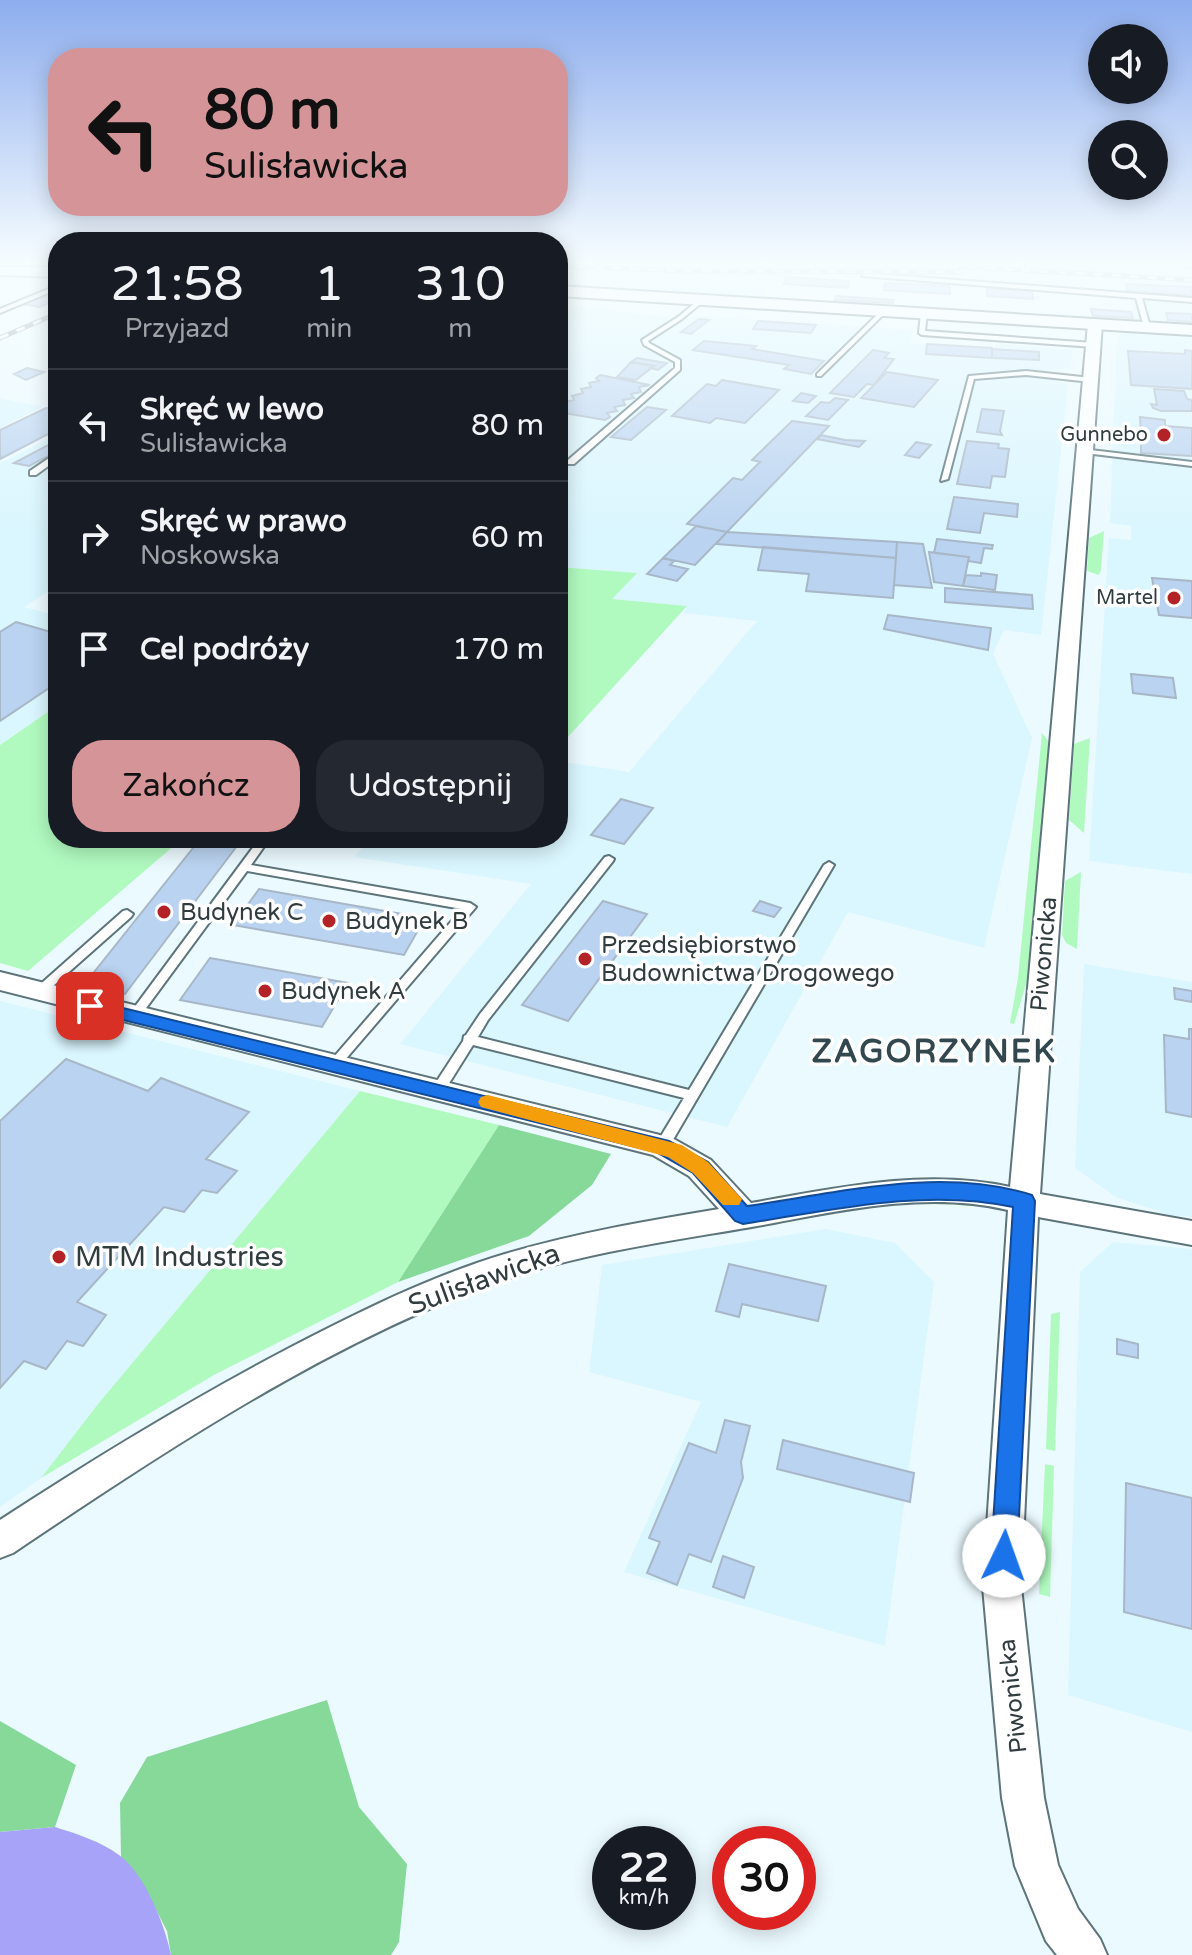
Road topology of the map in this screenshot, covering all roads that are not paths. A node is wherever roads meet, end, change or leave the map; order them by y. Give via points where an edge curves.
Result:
1 (663, 353) edge
2 (841, 353) edge
3 (1093, 353) edge
4 (819, 375) dead end
5 (1091, 380) junction
6 (1085, 451) junction
7 (571, 462) dead end
8 (48, 463) edge
9 (1192, 464) edge
10 (33, 473) dead end
11 (944, 479) dead end
12 (258, 848) edge
13 (609, 859) dead end
14 (829, 865) dead end
15 (244, 867) junction
16 (127, 914) dead end
17 (0, 981) edge
18 (39, 992) junction
19 (134, 1016) junction
20 (468, 1039) junction
21 (333, 1065) junction
22 (438, 1090) junction
23 (693, 1096) junction
24 (662, 1146) junction
25 (1024, 1201) junction
26 (743, 1215) junction
27 (1192, 1233) edge
28 (0, 1541) edge
29 (1084, 1955) edge

1 - 7 lane via 678,361 678,369
2 - 4 lane
3 - 5 street, Piwonicka
5 - 6 street, Piwonicka
5 - 11 lane via 1026,373 971,377
6 - 9 lane
6 - 25 street, Piwonicka
8 - 10 lane
12 - 15 lane
13 - 20 lane
14 - 23 lane
15 - 19 lane
15 - 21 lane via 470,907
16 - 18 lane
17 - 18 street
18 - 19 street
19 - 21 street
20 - 22 lane
20 - 23 lane
21 - 22 street
22 - 24 street
23 - 24 lane
24 - 26 street via 700,1168
25 - 26 street, Sulisławicka via 985,1193 908,1191
25 - 27 street
25 - 29 street, Piwonicka via 1002,1587 1023,1798 1037,1866 1062,1925
26 - 28 street, Sulisławicka via 577,1246 441,1290 234,1394

